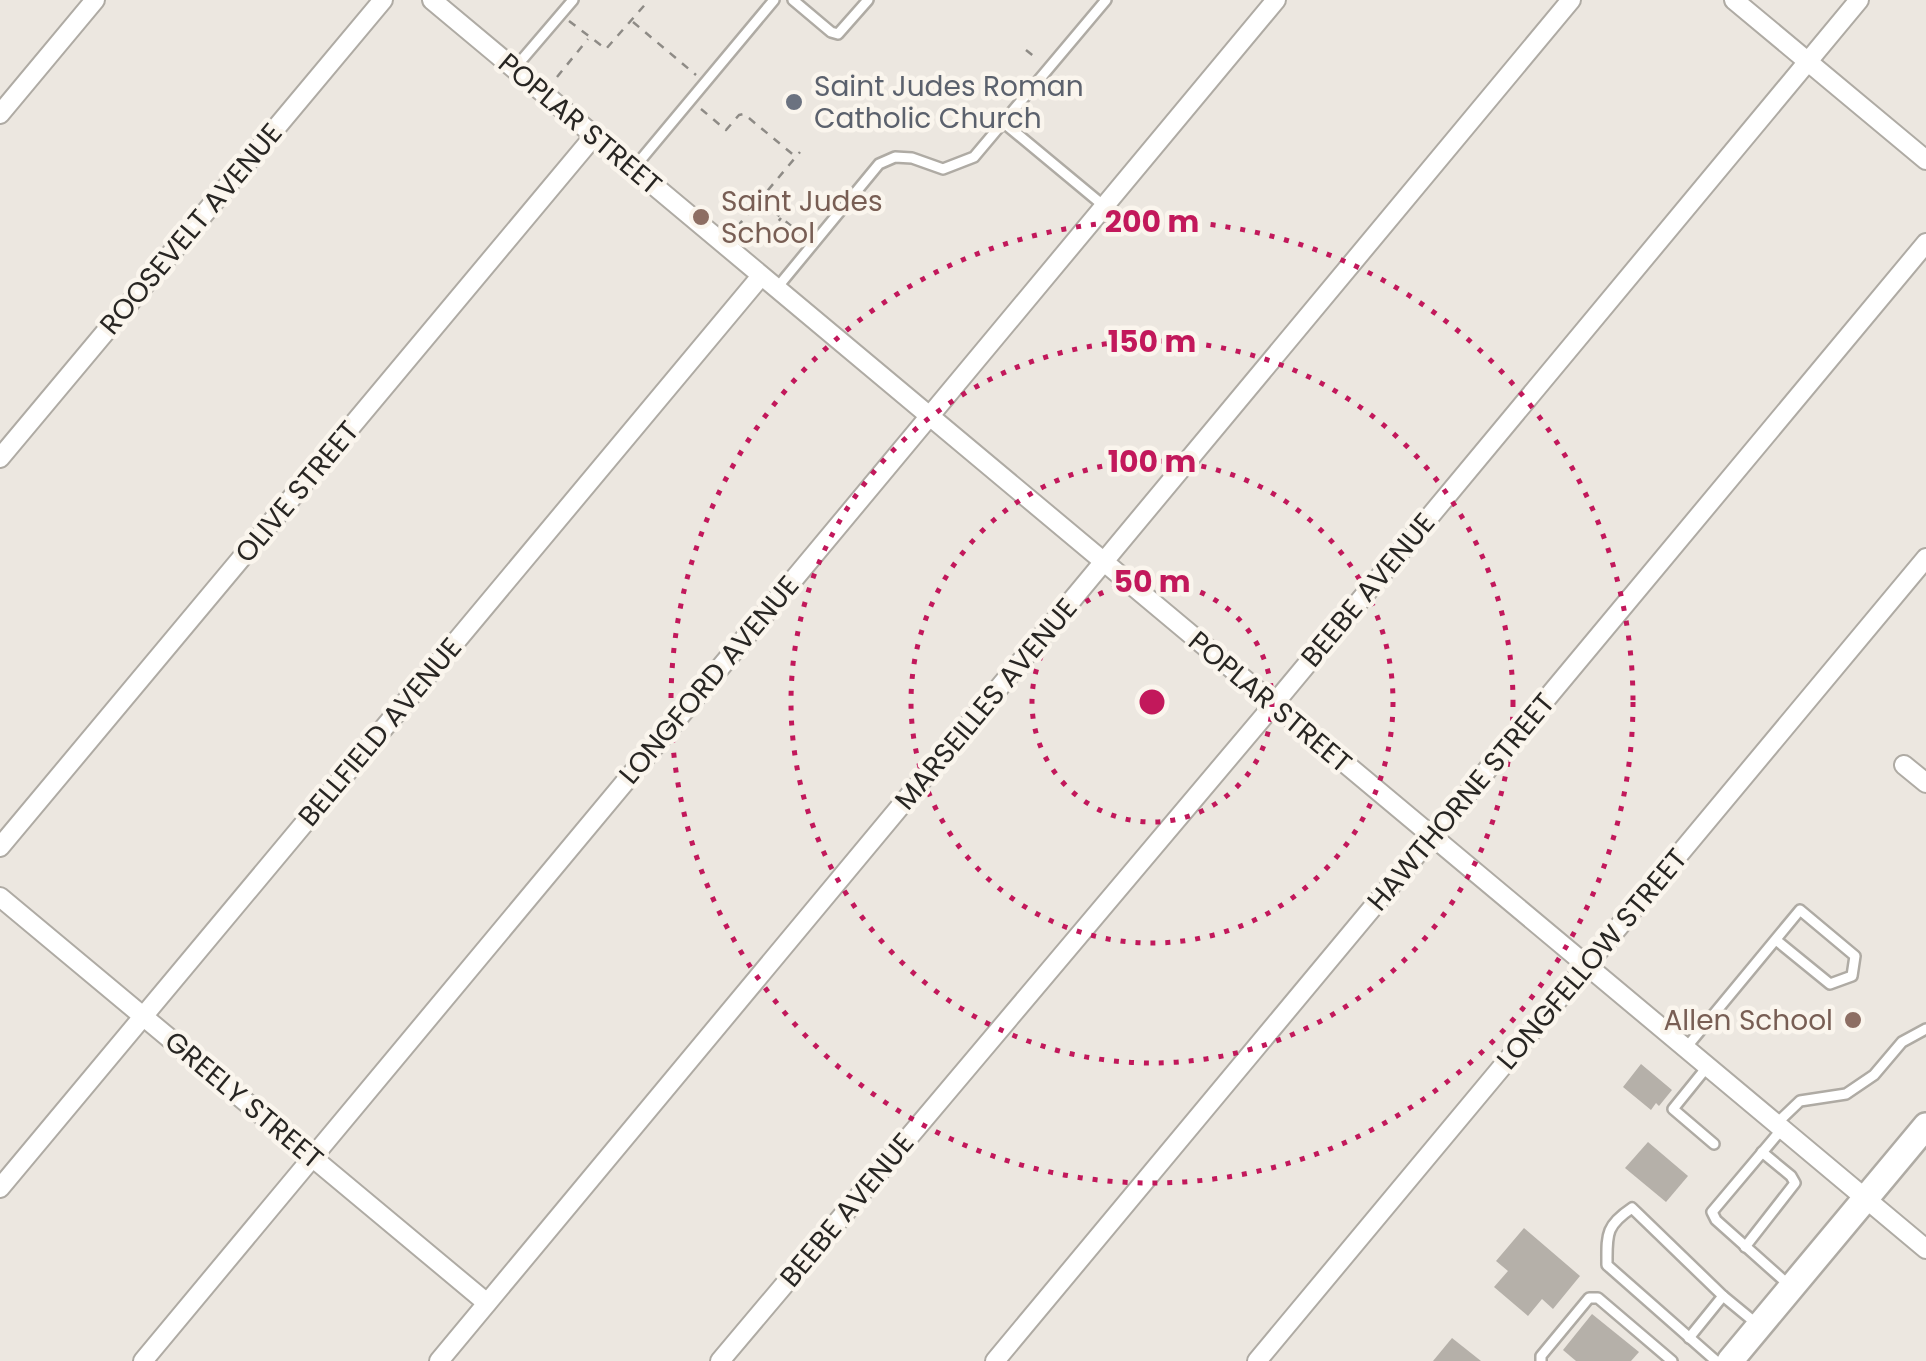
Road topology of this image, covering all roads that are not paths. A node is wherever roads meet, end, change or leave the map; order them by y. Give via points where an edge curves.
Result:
1 (95, 0) edge
2 (383, 0) edge
3 (432, 0) edge
4 (574, 0) edge
5 (774, 0) edge
6 (793, 0) edge
7 (868, 0) edge
8 (1106, 0) edge
9 (1276, 0) edge
10 (1571, 0) edge
11 (1734, 0) edge
12 (1859, 0) edge
13 (1808, 61) junction
14 (514, 69) junction
15 (0, 114) edge
16 (1004, 123) junction
17 (594, 136) junction
18 (1926, 160) edge
19 (633, 169) junction
20 (1104, 206) junction
21 (1926, 243) edge
22 (761, 276) junction
23 (776, 289) junction
24 (928, 416) junction
25 (0, 458) edge
26 (1926, 558) edge
27 (1103, 562) junction
28 (1273, 705) junction
29 (1904, 764) dead end
30 (1926, 783) edge
31 (1432, 837) junction
32 (0, 848) edge
33 (0, 897) edge
34 (1776, 940) junction
35 (1586, 966) junction
36 (143, 1016) junction
37 (1926, 1028) edge
38 (1686, 1049) junction
39 (1708, 1067) junction
40 (1779, 1126) junction
41 (1926, 1126) edge
42 (1714, 1144) dead end
43 (1762, 1152) junction
44 (312, 1158) junction
45 (0, 1188) edge
46 (1866, 1198) junction
47 (1745, 1247) junction
48 (1926, 1249) edge
49 (1791, 1288) junction
50 (1722, 1296) junction
51 (487, 1304) junction
52 (1760, 1326) junction
53 (1689, 1338) junction
54 (143, 1361) edge
55 (439, 1361) edge
56 (720, 1361) edge
57 (996, 1361) edge
58 (1257, 1361) edge
59 (1541, 1361) edge
60 (1672, 1361) edge
61 (1716, 1361) edge
62 (1730, 1361) edge

1 - 15 street
2 - 25 street, ROOSEVELT AVENUE
3 - 14 street, POPLAR STREET
4 - 14 lane
5 - 19 lane
6 - 7 lane via 838,34
8 - 16 lane
9 - 20 street, LONGFORD AVENUE
10 - 27 street, MARSEILLES AVENUE
11 - 13 street
12 - 13 street, BEEBE AVENUE
13 - 18 street
13 - 28 street, BEEBE AVENUE
14 - 17 street, POPLAR STREET
16 - 20 lane
16 - 23 lane via 974,157 942,169 912,158 879,164
17 - 19 street, POPLAR STREET
17 - 32 street, OLIVE STREET
19 - 22 street, POPLAR STREET
20 - 24 street, LONGFORD AVENUE
21 - 31 street, HAWTHORNE STREET
22 - 23 street, POPLAR STREET
22 - 36 street, BELLFIELD AVENUE
23 - 24 street, POPLAR STREET
24 - 27 street, POPLAR STREET
24 - 44 street, LONGFORD AVENUE
26 - 35 street, LONGFELLOW STREET
27 - 28 street, POPLAR STREET
27 - 51 street, MARSEILLES AVENUE
28 - 31 street, POPLAR STREET
28 - 56 street, BEEBE AVENUE
29 - 30 street
31 - 35 street, POPLAR STREET
31 - 57 street, HAWTHORNE STREET
33 - 36 street, GREELY STREET
34 - 34 lane via 1830,984 1852,976 1855,956 1800,910
34 - 38 lane
35 - 38 street, POPLAR STREET
35 - 58 street, LONGFELLOW STREET
36 - 44 street, GREELY STREET
36 - 45 street, BELLFIELD AVENUE
37 - 40 lane via 1846,1094 1800,1100
38 - 39 street, POPLAR STREET
39 - 40 street, POPLAR STREET
39 - 42 lane via 1673,1109
40 - 43 lane
40 - 46 street, POPLAR STREET
41 - 46 main road
43 - 47 lane via 1712,1212
43 - 47 lane via 1795,1183
44 - 51 street, GREELY STREET
44 - 54 street, LONGFORD AVENUE
46 - 48 street, POPLAR STREET
46 - 49 main road
47 - 49 lane
49 - 52 main road
50 - 52 lane
50 - 53 lane
50 - 53 lane via 1632,1208 1618,1217 1607,1232 1607,1265
51 - 55 street, MARSEILLES AVENUE
52 - 62 main road
53 - 61 lane
59 - 60 lane via 1589,1298 1598,1298

